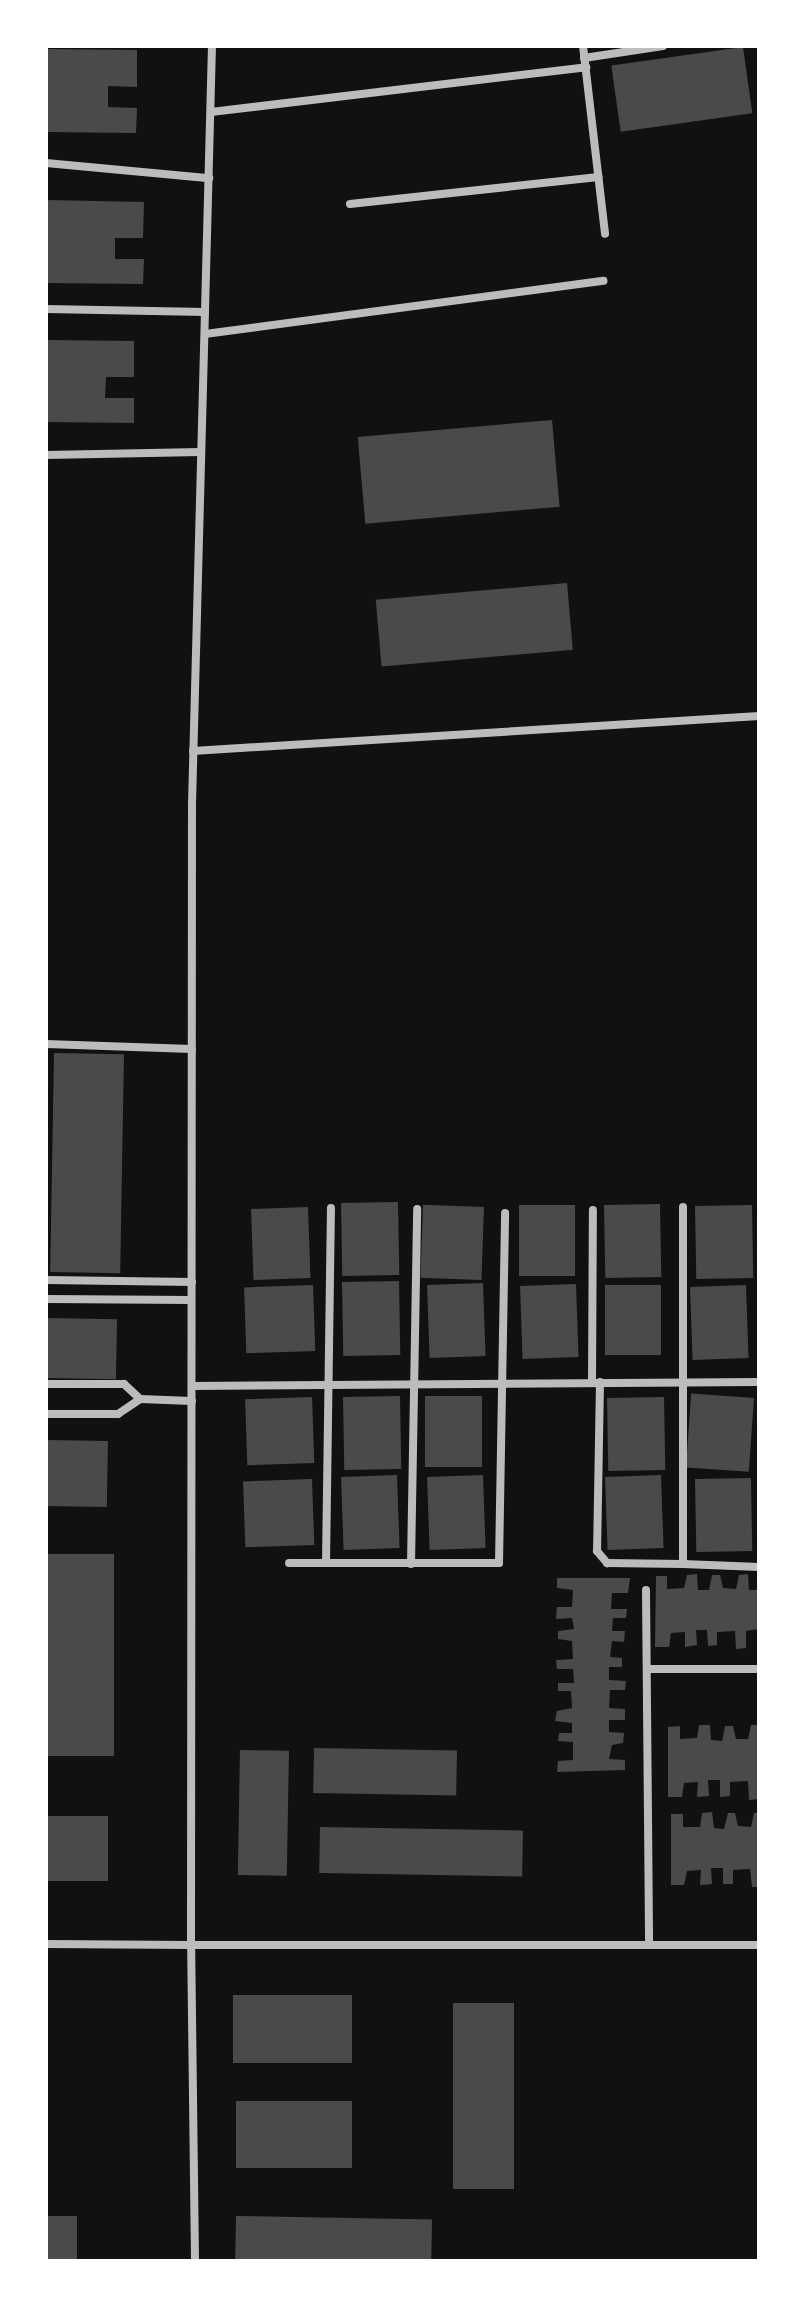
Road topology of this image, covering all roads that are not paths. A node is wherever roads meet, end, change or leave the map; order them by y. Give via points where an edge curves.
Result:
1 (212, 46) edge
2 (583, 46) edge
3 (663, 46) edge
4 (585, 62) junction
5 (211, 112) junction
6 (46, 163) edge
7 (599, 177) junction
8 (209, 178) junction
9 (350, 204) dead end
10 (605, 234) dead end
11 (603, 281) dead end
12 (46, 309) edge
13 (205, 312) junction
14 (205, 334) junction
15 (201, 452) junction
16 (46, 455) edge
17 (759, 716) edge
18 (193, 751) junction
19 (46, 1044) edge
20 (192, 1049) junction
21 (683, 1207) dead end
22 (331, 1208) dead end
23 (417, 1209) dead end
24 (593, 1210) dead end
25 (505, 1213) dead end
26 (46, 1280) edge
27 (192, 1282) junction
28 (46, 1299) edge
29 (191, 1300) junction
30 (596, 1382) junction
31 (684, 1382) junction
32 (759, 1382) edge
33 (502, 1383) junction
34 (46, 1384) edge
35 (329, 1384) junction
36 (414, 1384) junction
37 (192, 1386) junction
38 (140, 1399) junction
39 (192, 1401) junction
40 (46, 1414) edge
41 (289, 1563) dead end
42 (326, 1563) junction
43 (411, 1564) junction
44 (683, 1564) junction
45 (759, 1567) edge
46 (646, 1590) dead end
47 (647, 1669) junction
48 (759, 1669) edge
49 (46, 1944) edge
50 (191, 1945) junction
51 (649, 1945) junction
52 (759, 1945) edge
53 (195, 2261) edge

1 - 5 street
2 - 4 street
3 - 4 street
4 - 5 street
4 - 7 street
5 - 8 street
6 - 8 street
7 - 9 street
7 - 10 street
8 - 13 street
11 - 14 street
12 - 13 street
13 - 14 street
14 - 15 street
15 - 16 street
15 - 18 street
17 - 18 street
18 - 20 street
19 - 20 street
20 - 27 street
21 - 31 street
22 - 35 street
23 - 36 street
24 - 30 street
25 - 33 street
26 - 27 street
27 - 29 street
28 - 29 street
29 - 37 street
30 - 31 street
30 - 33 street
30 - 44 street via 597,1551 607,1563
31 - 32 street
31 - 44 street
33 - 36 street
33 - 43 street via 499,1563
34 - 38 street via 124,1384
35 - 36 street
35 - 37 street
35 - 42 street
36 - 43 street
37 - 39 street
38 - 39 street
38 - 40 street via 118,1414
39 - 50 street
41 - 42 street
42 - 43 street
44 - 45 street
46 - 47 street
47 - 48 street
47 - 51 street
49 - 50 street
50 - 51 street
50 - 53 street
51 - 52 street

